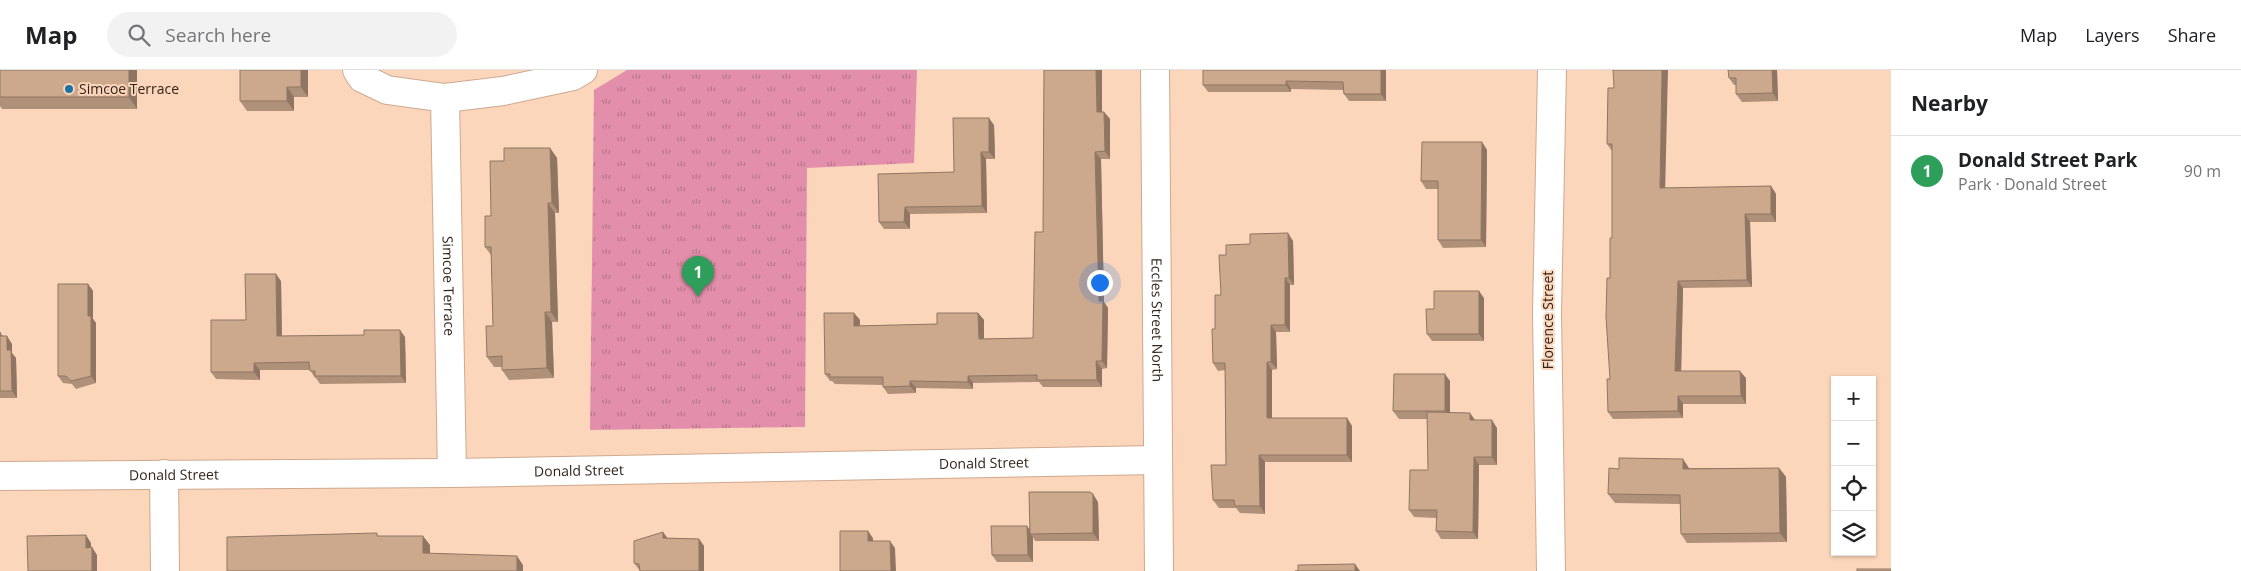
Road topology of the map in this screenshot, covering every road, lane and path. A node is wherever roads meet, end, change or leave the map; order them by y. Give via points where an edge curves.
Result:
1 (356, 70) edge
2 (583, 70) edge
3 (1155, 70) edge
4 (1552, 70) edge
5 (446, 98) junction
6 (1158, 460) junction
7 (452, 473) junction
8 (164, 474) junction
9 (0, 476) edge
10 (165, 571) edge
11 (1158, 571) edge
12 (1551, 571) edge

1 - 5 street via 362,78 387,90
2 - 5 street via 573,76 512,89
3 - 6 street, Eccles Street North
4 - 12 street, Florence Street via 1547,313
5 - 7 street, Simcoe Terrace
6 - 7 street, Donald Street
6 - 11 street, Eccles Street North
7 - 8 street, Donald Street
8 - 9 street, Donald Street
8 - 10 street

